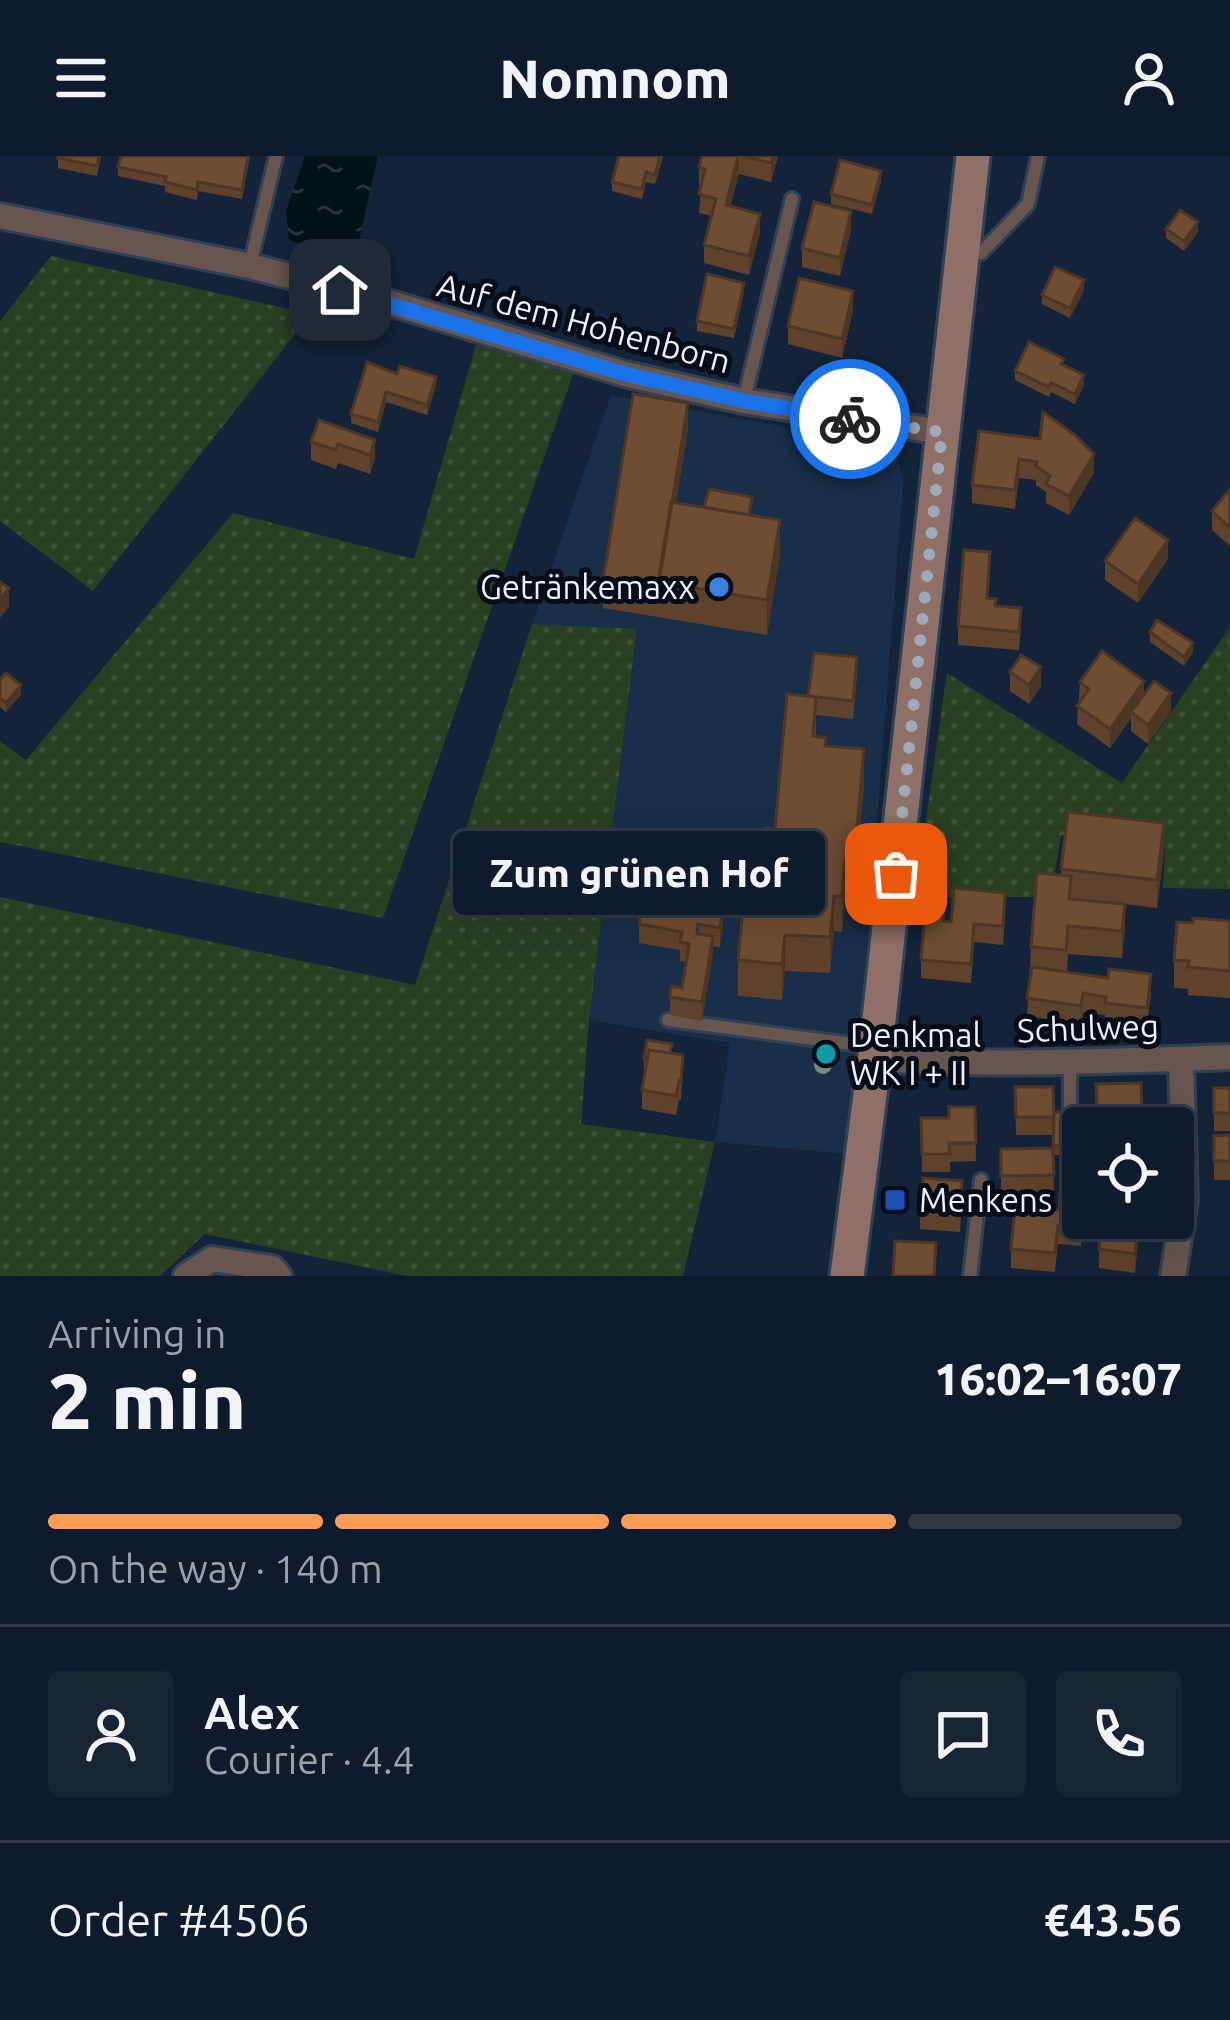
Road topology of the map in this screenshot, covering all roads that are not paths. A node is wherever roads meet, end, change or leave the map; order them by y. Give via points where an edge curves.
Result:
1 (276, 156) edge
2 (973, 156) edge
3 (1038, 156) edge
4 (792, 199) dead end
5 (0, 216) edge
6 (963, 251) junction
7 (250, 266) junction
8 (744, 401) junction
9 (942, 432) junction
10 (668, 1020) dead end
11 (876, 1053) junction
12 (1230, 1057) edge
13 (1181, 1059) junction
14 (1070, 1063) junction
15 (1070, 1107) edge
16 (981, 1180) dead end
17 (186, 1276) edge
18 (279, 1276) edge
19 (848, 1276) edge
20 (970, 1276) edge
21 (1173, 1276) edge

1 - 7 lane
2 - 6 main road
3 - 6 lane via 1028,204 981,253
4 - 8 lane
5 - 7 street, Auf dem Hohenborn
6 - 9 main road
7 - 8 street, Auf dem Hohenborn
8 - 9 street, Auf dem Hohenborn
9 - 11 main road
10 - 11 lane
11 - 14 street, Schulweg
11 - 19 main road
12 - 13 street, Schulweg
13 - 14 street, Schulweg
13 - 21 street via 1185,1201
14 - 15 lane
16 - 20 lane
17 - 18 street via 212,1259 272,1268

